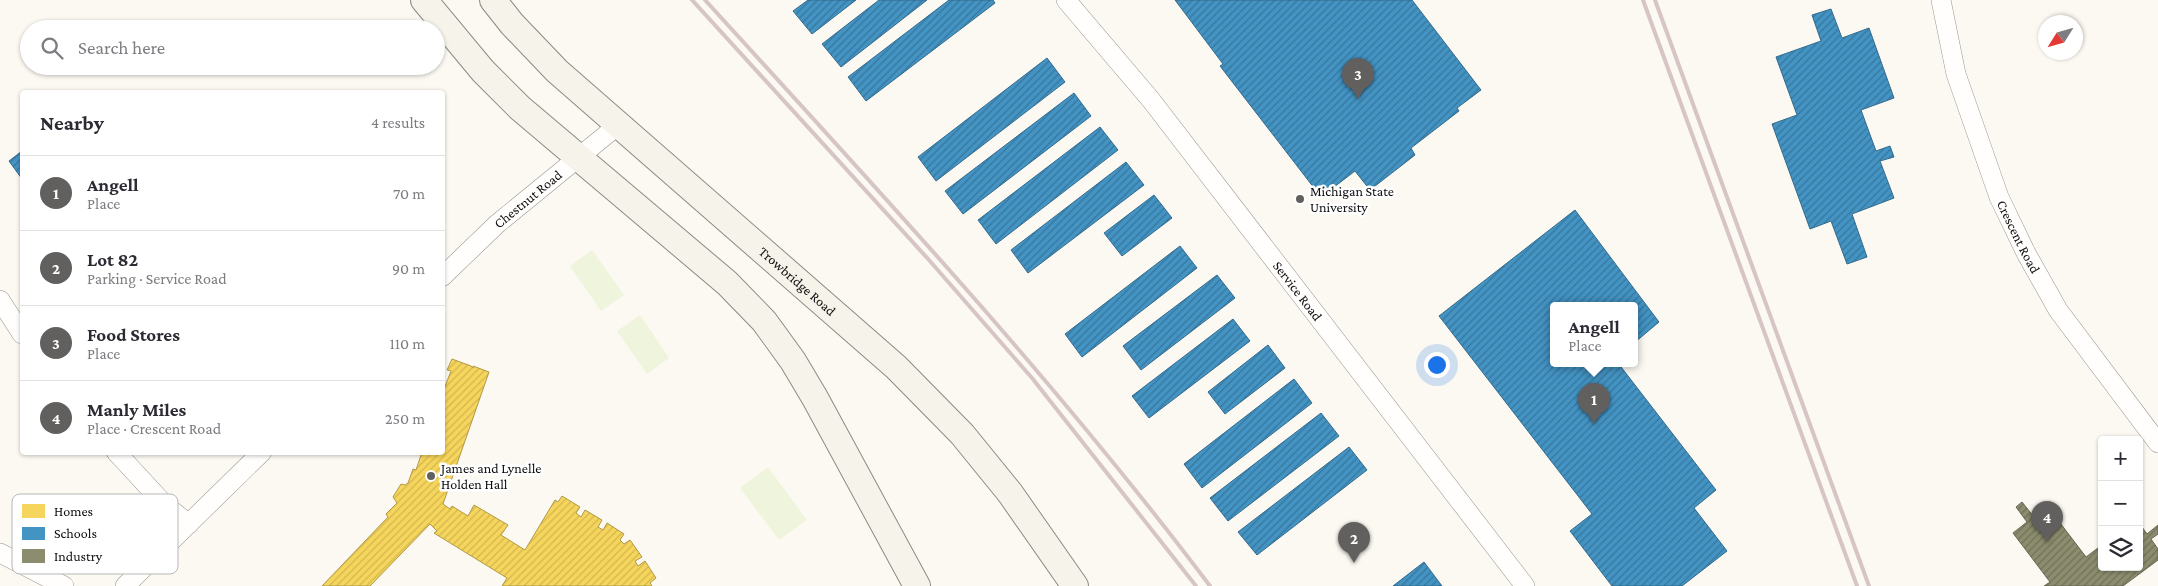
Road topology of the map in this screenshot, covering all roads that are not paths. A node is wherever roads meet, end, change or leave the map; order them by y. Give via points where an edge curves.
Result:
1 (424, 0) edge
2 (493, 0) edge
3 (1066, 0) edge
4 (1941, 0) edge
5 (440, 20) edge
6 (445, 26) edge
7 (618, 126) junction
8 (578, 158) junction
9 (445, 274) edge
10 (0, 300) edge
11 (20, 331) edge
12 (2158, 443) edge
13 (119, 455) edge
14 (259, 455) edge
15 (155, 494) edge
16 (178, 515) edge
17 (189, 524) junction
18 (178, 535) edge
19 (0, 553) edge
20 (12, 559) edge
21 (41, 574) edge
22 (137, 574) edge
23 (64, 586) edge
24 (125, 586) edge
25 (917, 586) edge
26 (1075, 586) edge
27 (1525, 586) edge

1 - 5 street
2 - 7 street, Trowbridge Road via 557,72
3 - 27 street, Service Road via 1151,100
4 - 12 street, Crescent Road via 1958,82 1999,197 2026,253 2058,310
6 - 8 street via 482,71
7 - 8 street, Chestnut Road
7 - 26 street, Trowbridge Road via 896,366 962,434 1004,485
8 - 9 street, Chestnut Road via 497,224
8 - 25 street via 727,283 764,321 815,398
10 - 11 street
13 - 15 street
14 - 17 street
16 - 17 street
17 - 18 street
19 - 20 street
21 - 23 street
22 - 24 street

